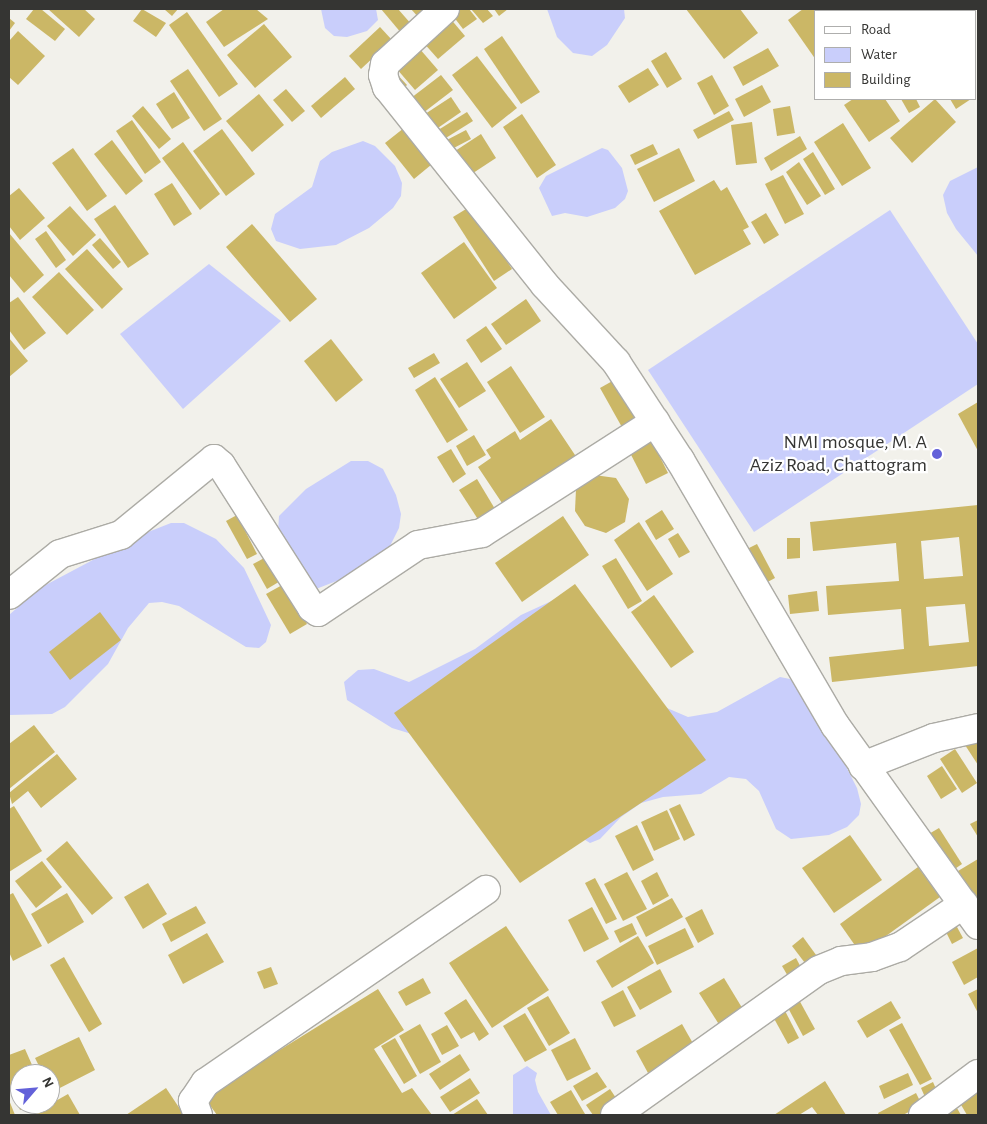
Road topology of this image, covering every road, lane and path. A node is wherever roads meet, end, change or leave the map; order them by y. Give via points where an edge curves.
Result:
1 (445, 9) edge
2 (656, 422) junction
3 (9, 595) edge
4 (978, 728) edge
5 (862, 766) junction
6 (486, 890) dead end
7 (971, 915) edge
8 (978, 1074) edge
9 (198, 1115) edge
10 (615, 1115) edge
11 (923, 1115) edge

1 - 2 street via 385,64 383,75 387,87 545,285 616,362
2 - 3 street via 482,533 418,546 318,612 312,608 221,465 214,459 121,535 55,557
2 - 5 street
4 - 5 street via 934,738
5 - 7 street
6 - 9 street via 205,1083 193,1102
7 - 10 street via 900,947 872,957 841,961 819,970
8 - 11 street

